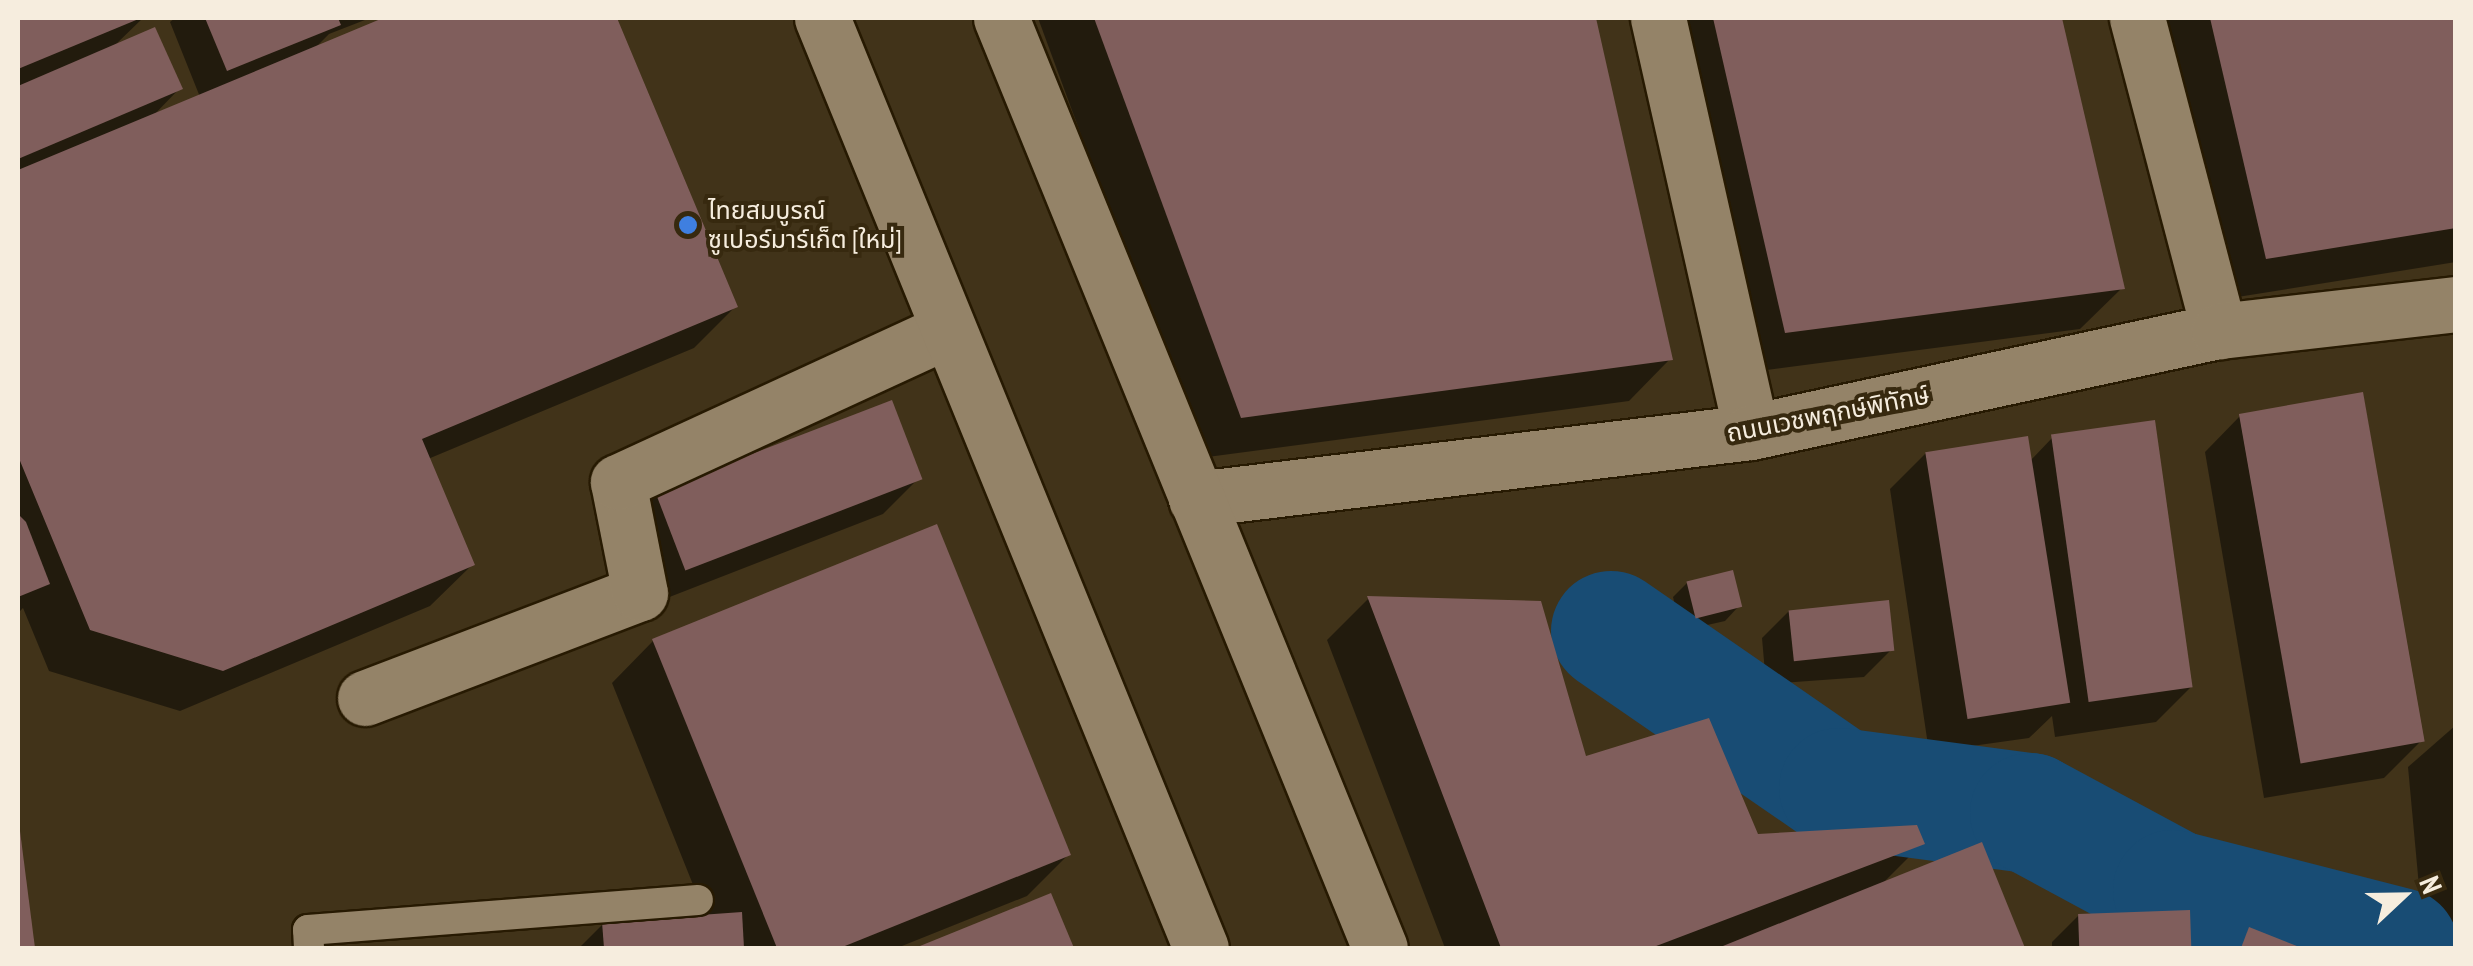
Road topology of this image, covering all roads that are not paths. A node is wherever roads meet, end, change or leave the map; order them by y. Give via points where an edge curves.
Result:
1 (822, 18) edge
2 (1001, 18) edge
3 (1658, 18) edge
4 (2138, 18) edge
5 (2456, 304) edge
6 (948, 330) junction
7 (2219, 330) junction
8 (1752, 432) junction
9 (1196, 499) junction
10 (365, 698) dead end
11 (698, 900) dead end
12 (310, 948) edge
13 (1201, 948) edge
14 (1380, 948) edge

1 - 6 street
2 - 9 street
3 - 8 street
4 - 7 street
5 - 7 street, ถนนเวชพฤกษ์พิทักษ์
6 - 10 street via 618,482 640,593
6 - 13 street
7 - 8 street, ถนนเวชพฤกษ์พิทักษ์
8 - 9 street, ถนนเวชพฤกษ์พิทักษ์
9 - 14 street
11 - 12 lane via 308,930

